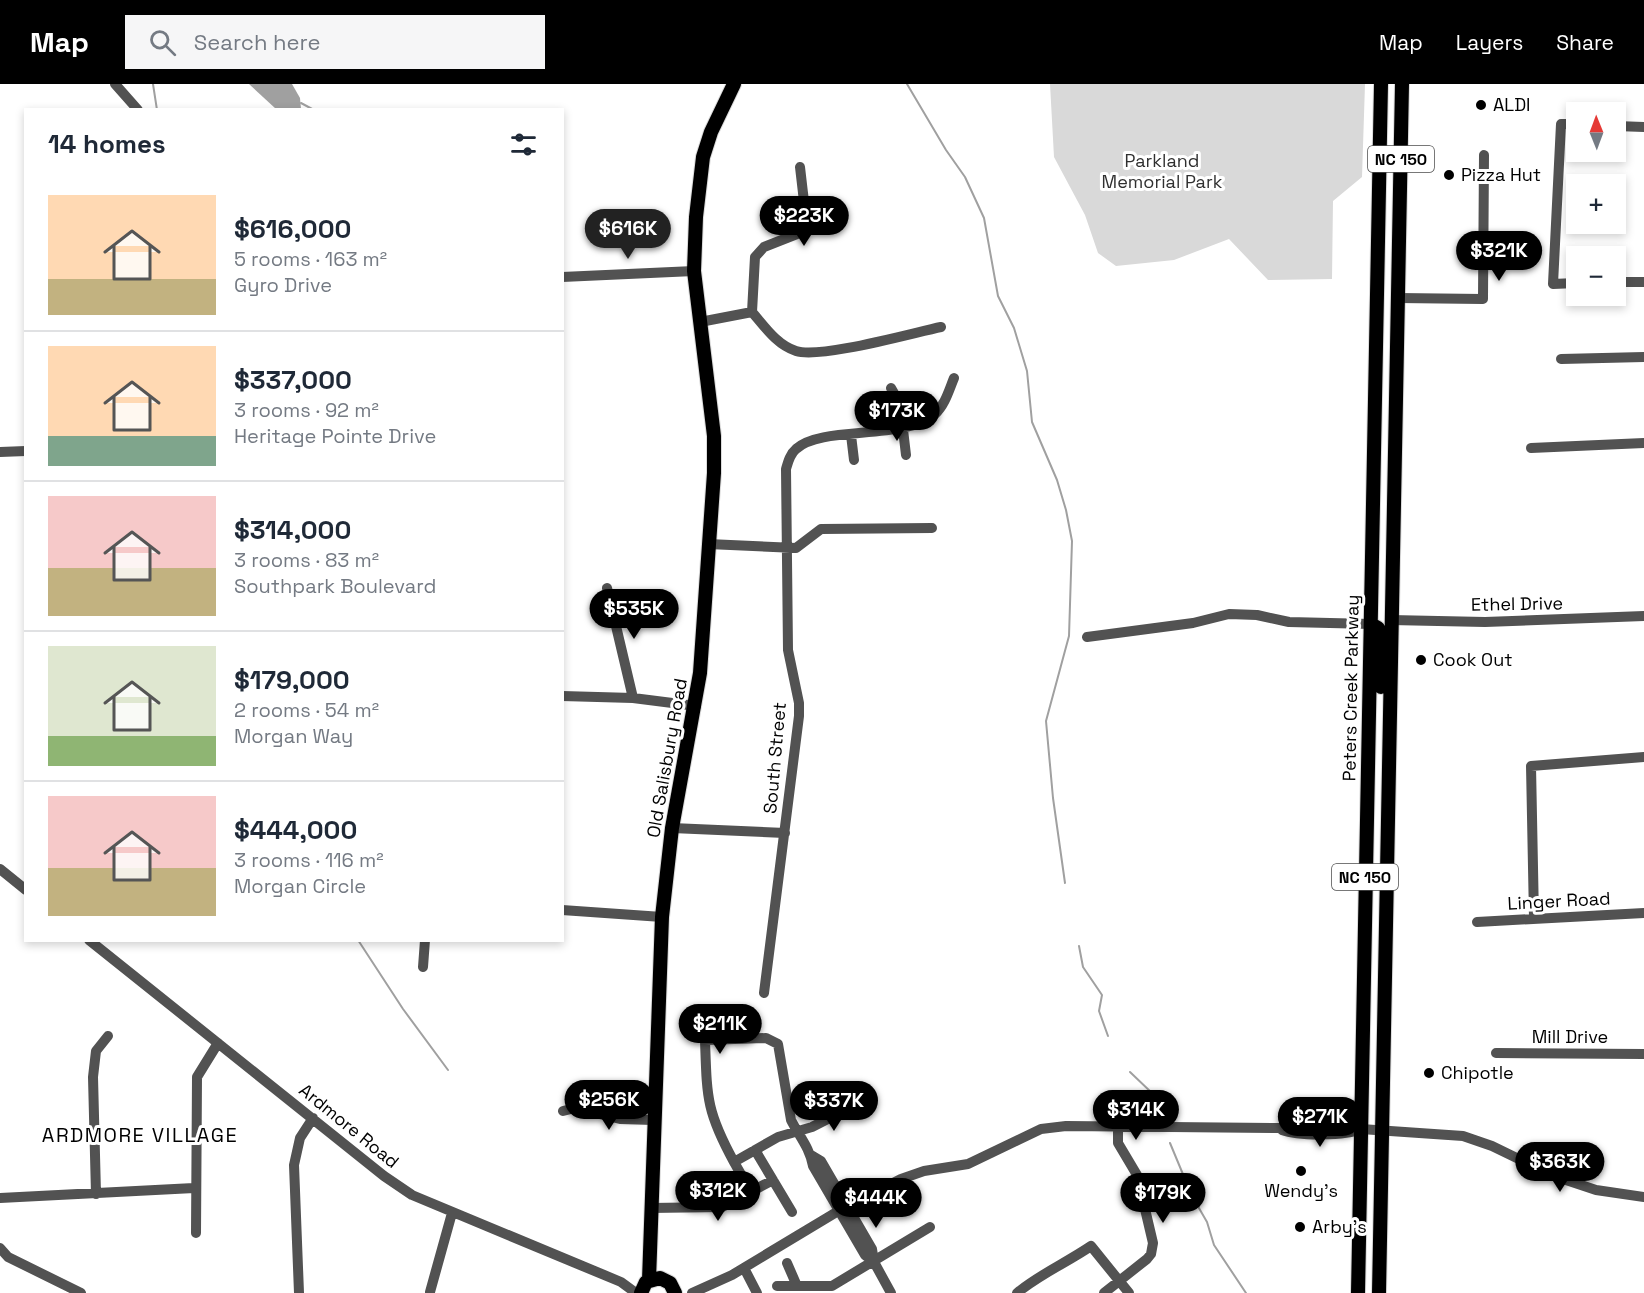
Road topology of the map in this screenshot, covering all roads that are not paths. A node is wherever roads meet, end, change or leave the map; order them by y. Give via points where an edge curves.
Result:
1 (116, 84) edge
2 (734, 84) edge
3 (1382, 84) edge
4 (1387, 84) edge
5 (1402, 84) edge
6 (136, 108) edge
7 (1566, 124) edge
8 (1626, 126) edge
9 (1644, 127) edge
10 (1401, 140) junction
11 (1484, 156) dead end
12 (800, 167) dead end
13 (694, 271) junction
14 (564, 277) edge
15 (1626, 282) edge
16 (1644, 282) edge
17 (1566, 283) edge
18 (1398, 298) junction
19 (752, 312) junction
20 (700, 322) junction
21 (941, 327) dead end
22 (1644, 357) edge
23 (1561, 359) dead end
24 (954, 378) dead end
25 (891, 388) dead end
26 (904, 427) junction
27 (851, 435) junction
28 (1644, 443) edge
29 (1531, 448) dead end
30 (24, 451) edge
31 (0, 452) edge
32 (906, 455) dead end
33 (854, 460) dead end
34 (1372, 522) junction
35 (932, 528) dead end
36 (708, 544) junction
37 (786, 549) junction
38 (607, 588) dead end
39 (1644, 616) edge
40 (1391, 620) junction
41 (1371, 624) junction
42 (1087, 637) dead end
43 (564, 696) edge
44 (633, 698) junction
45 (696, 706) junction
46 (1389, 755) junction
47 (1644, 757) edge
48 (672, 828) junction
49 (784, 833) junction
50 (2, 873) edge
51 (24, 889) edge
52 (564, 910) edge
53 (1644, 913) edge
54 (662, 917) junction
55 (1534, 918) junction
56 (1477, 922) dead end
57 (92, 942) edge
58 (425, 942) edge
59 (423, 967) dead end
60 (764, 993) dead end
61 (108, 1036) dead end
62 (218, 1043) junction
63 (1496, 1053) dead end
64 (1644, 1054) edge
65 (857, 1104) dead end
66 (563, 1111) dead end
67 (313, 1118) junction
68 (653, 1120) junction
69 (1118, 1126) junction
70 (1361, 1129) junction
71 (1382, 1130) junction
72 (799, 1133) junction
73 (755, 1150) junction
74 (734, 1162) junction
75 (773, 1180) junction
76 (194, 1188) junction
77 (751, 1192) junction
78 (96, 1194) junction
79 (1644, 1197) edge
80 (0, 1198) edge
81 (650, 1208) junction
82 (843, 1208) junction
83 (792, 1212) dead end
84 (452, 1213) junction
85 (930, 1227) dead end
86 (196, 1233) dead end
87 (0, 1248) edge
88 (874, 1262) junction
89 (787, 1263) dead end
90 (744, 1268) junction
91 (1120, 1281) junction
92 (646, 1286) edge
93 (777, 1286) dead end
94 (797, 1286) junction
95 (832, 1289) edge
96 (674, 1290) edge
97 (695, 1291) edge
98 (81, 1293) edge
99 (299, 1293) edge
100 (430, 1293) edge
101 (757, 1293) edge
102 (891, 1293) edge
103 (1017, 1293) edge
104 (1104, 1293) edge
105 (1129, 1293) edge
106 (1358, 1293) edge
107 (1379, 1293) edge

1 - 6 street
2 - 13 main road, Old Salisbury Road via 703,157
3 - 34 main road, Peters Creek Parkway / NC 150
4 - 10 main road via 1388,138
5 - 10 main road, NC 150
7 - 17 street via 1561,124 1553,284
8 - 9 street
10 - 18 main road, NC 150
11 - 18 street via 1484,299
12 - 19 street via 806,219 797,234 764,247 756,258
13 - 14 street
13 - 20 main road, Old Salisbury Road
15 - 16 street
18 - 40 main road, NC 150
19 - 20 street
19 - 21 street via 775,339 797,352 833,349
20 - 36 main road, Old Salisbury Road via 714,436
22 - 23 street
24 - 26 street via 937,412 921,423
25 - 26 street via 900,404
26 - 27 street
26 - 32 street
27 - 33 street
27 - 37 street, South Street via 813,440 791,454 786,469
28 - 29 street
30 - 31 street
34 - 40 main road via 1378,532 1379,617
34 - 41 main road, Peters Creek Parkway / NC 150
35 - 37 street via 821,529 796,548
36 - 37 street
36 - 45 main road, Old Salisbury Road
37 - 49 street, South Street via 788,650 799,716
38 - 44 street
39 - 40 street, Ethel Drive via 1485,622
40 - 46 main road, NC 150
41 - 42 street via 1289,622 1228,614 1193,623
41 - 46 main road via 1378,628 1380,636 1383,744
41 - 70 main road, Peters Creek Parkway / NC 150
43 - 44 street
44 - 45 street
45 - 48 main road, Old Salisbury Road
46 - 71 main road, NC 150
47 - 55 street via 1531,765
48 - 49 street
48 - 54 main road, Old Salisbury Road
49 - 60 street, South Street
50 - 51 street
52 - 54 street
53 - 55 street, Linger Road
54 - 68 main road, Old Salisbury Road
55 - 56 street, Linger Road
57 - 62 street, Ardmore Road
58 - 59 street
61 - 78 street via 96,1051 93,1077
62 - 67 street, Ardmore Road
62 - 76 street via 197,1077
63 - 64 street, Mill Drive
65 - 72 street
66 - 68 street via 574,1108 620,1119
67 - 84 street, Ardmore Road via 384,1176 412,1195
67 - 99 street via 300,1138 294,1165
68 - 81 main road, Old Salisbury Road
69 - 70 street via 1279,1128 1289,1133 1353,1133
69 - 82 street via 1041,1129 983,1159 901,1179
69 - 91 street via 1118,1143 1137,1175 1153,1243 1151,1254
70 - 71 street
70 - 106 main road, Peters Creek Parkway / NC 150
71 - 79 street via 1463,1136 1554,1176 1596,1190
71 - 107 main road, NC 150
72 - 73 street via 778,1137
72 - 74 street via 787,1105 782,1054 777,1042 766,1038 705,1040 709,1107
72 - 82 street via 811,1155 821,1161
73 - 74 street
73 - 75 street
74 - 77 street
75 - 77 street
75 - 83 street
76 - 78 street
76 - 86 street
77 - 81 street via 722,1207
78 - 80 street
81 - 92 main road, Old Salisbury Road
82 - 88 street via 865,1255
82 - 90 street
84 - 92 street, Ardmore Road via 621,1282
84 - 100 street
85 - 88 street
87 - 98 street via 8,1257
88 - 95 street
88 - 102 street
89 - 94 street
90 - 97 street
90 - 101 street
91 - 103 street via 1091,1246 1068,1263 1041,1274
91 - 104 street
91 - 105 street
92 - 96 main road
93 - 94 street
94 - 95 street
96 - 97 street

